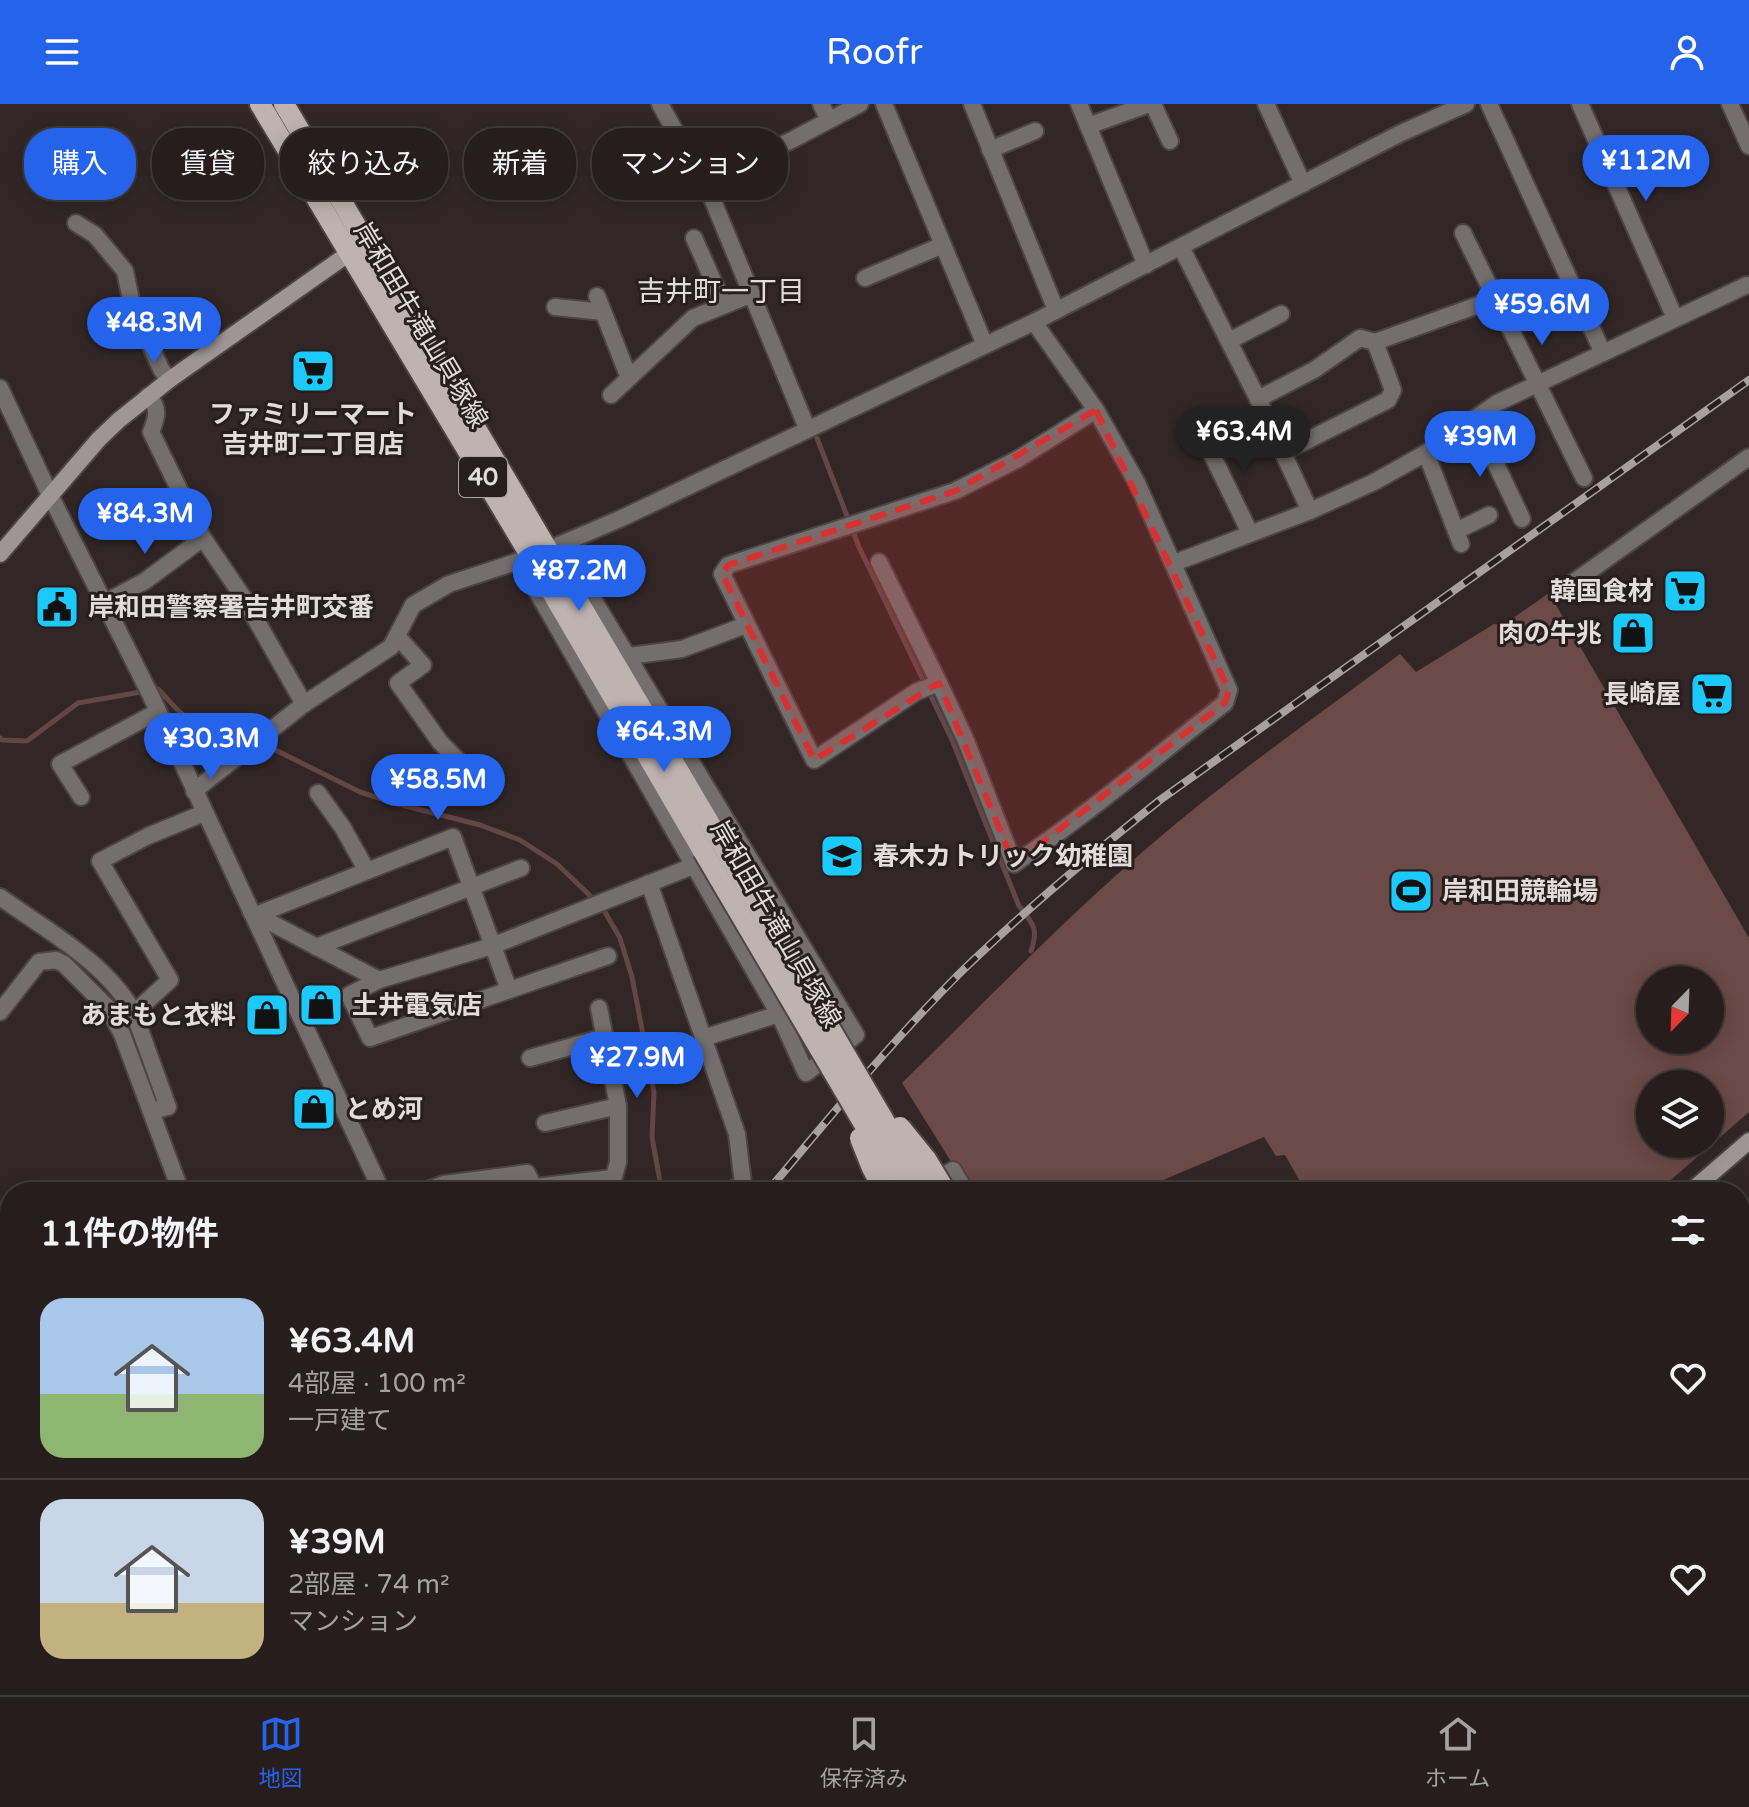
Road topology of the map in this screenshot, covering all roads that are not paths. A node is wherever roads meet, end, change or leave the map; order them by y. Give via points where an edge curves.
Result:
1 (260, 104) edge
2 (284, 104) edge
3 (660, 104) edge
4 (821, 104) edge
5 (860, 104) edge
6 (884, 104) edge
7 (972, 104) edge
8 (1079, 104) edge
9 (1151, 104) edge
10 (1266, 104) edge
11 (1466, 104) edge
12 (1489, 104) edge
13 (1580, 104) edge
14 (1730, 104) edge
15 (829, 120) junction
16 (1088, 126) junction
17 (673, 128) edge
18 (1035, 131) dead end
19 (1170, 141) dead end
20 (788, 142) edge
21 (1749, 146) edge
22 (990, 150) junction
23 (1303, 184) junction
24 (713, 200) edge
25 (76, 223) dead end
26 (1463, 233) dead end
27 (694, 238) dead end
28 (366, 241) junction
29 (943, 245) junction
30 (1181, 247) junction
31 (348, 253) junction
32 (1146, 265) junction
33 (865, 278) dead end
34 (1747, 285) dead end
35 (752, 294) junction
36 (1495, 299) junction
37 (724, 305) junction
38 (555, 307) dead end
39 (1056, 310) junction
40 (1281, 314) dead end
41 (1675, 318) junction
42 (1034, 322) junction
43 (1229, 341) junction
44 (1375, 342) junction
45 (985, 345) junction
46 (1603, 353) junction
47 (629, 378) junction
48 (169, 380) junction
49 (1539, 384) junction
50 (0, 388) edge
51 (611, 395) dead end
52 (148, 396) junction
53 (1258, 399) junction
54 (1096, 410) junction
55 (1475, 420) junction
56 (807, 428) junction
57 (1201, 432) dead end
58 (1284, 452) junction
59 (1426, 453) junction
60 (1749, 457) edge
61 (1584, 478) dead end
62 (50, 495) junction
63 (1310, 511) junction
64 (1489, 515) dead end
65 (1522, 519) dead end
66 (1250, 533) junction
67 (203, 538) junction
68 (539, 553) junction
69 (0, 554) edge
70 (879, 562) dead end
71 (1174, 563) junction
72 (1560, 592) dead end
73 (104, 603) junction
74 (746, 625) junction
75 (397, 636) junction
76 (629, 656) junction
77 (939, 683) junction
78 (304, 704) junction
79 (157, 712) junction
80 (470, 773) dead end
81 (194, 791) junction
82 (318, 793) dead end
83 (81, 797) dead end
84 (204, 813) junction
85 (705, 853) junction
86 (521, 868) dead end
87 (367, 871) junction
88 (649, 883) junction
89 (471, 886) junction
90 (0, 897) edge
91 (254, 913) junction
92 (492, 946) junction
93 (316, 947) junction
94 (608, 956) dead end
95 (815, 967) junction
96 (379, 980) junction
97 (509, 990) junction
98 (768, 996) junction
99 (599, 1008) dead end
100 (0, 1012) edge
101 (134, 1013) junction
102 (779, 1014) junction
103 (605, 1037) junction
104 (703, 1038) junction
105 (530, 1058) dead end
106 (849, 1081) junction
107 (618, 1106) junction
108 (151, 1111) junction
109 (545, 1123) dead end
110 (1749, 1141) edge
111 (177, 1182) edge
112 (377, 1182) edge
113 (459, 1182) edge
114 (532, 1182) edge
115 (612, 1182) edge
116 (743, 1182) edge
117 (880, 1182) edge
118 (899, 1182) edge
119 (919, 1182) edge
120 (933, 1182) edge
121 (940, 1182) edge
122 (960, 1182) edge
123 (1702, 1182) edge

1 - 31 main road, 岸和田牛滝山貝塚線 / 40
2 - 28 main road, 岸和田牛滝山貝塚線 / 40
3 - 17 street
4 - 15 street
5 - 15 street
6 - 29 street
7 - 22 street
8 - 16 street
9 - 16 street
9 - 19 street
10 - 23 street
11 - 23 street
12 - 46 street
13 - 41 street
14 - 21 street
15 - 20 street
16 - 32 street
18 - 22 street
22 - 39 street
23 - 30 street
24 - 35 street
25 - 48 street via 95,235 125,271 132,305
26 - 36 street
27 - 37 street
28 - 31 street
28 - 68 main road, 岸和田牛滝山貝塚線 / 40
29 - 33 street
29 - 45 street
30 - 32 street
30 - 43 street
31 - 48 street
31 - 68 main road, 岸和田牛滝山貝塚線 / 40
32 - 39 street
34 - 41 street
35 - 37 street
35 - 56 street
36 - 44 street
36 - 49 street
37 - 47 street via 693,318
38 - 47 street via 600,304
39 - 42 street
40 - 43 street
41 - 46 street
42 - 45 street
42 - 54 street
43 - 53 street
44 - 53 street via 1360,338
44 - 58 street via 1393,390 1388,400
45 - 56 street
46 - 49 street
47 - 51 street
48 - 52 street
49 - 55 street via 1497,403
49 - 61 street
50 - 62 street
52 - 62 street via 99,439
52 - 67 street via 158,416 151,432
53 - 58 street
54 - 71 street
54 - 74 street via 955,491 728,565 722,574
55 - 59 street
55 - 65 street
56 - 68 street
57 - 66 street
58 - 63 street
59 - 63 street
59 - 64 street via 1458,537
60 - 72 street
62 - 69 street
62 - 73 street
63 - 66 street
66 - 71 street
67 - 73 street via 145,581
67 - 78 street
68 - 75 street via 449,584 413,605
68 - 76 street via 567,556
68 - 85 main road, 岸和田牛滝山貝塚線 / 40
70 - 77 street
71 - 77 street via 1229,690 1225,703 1014,864
73 - 79 street
74 - 76 street via 682,649
74 - 77 street via 814,760 916,692
75 - 78 street via 391,647
75 - 80 street via 423,665 398,683 440,742
76 - 95 street
78 - 81 street
79 - 81 street
79 - 83 street via 60,764
81 - 84 street
82 - 87 street
84 - 91 street
84 - 101 street via 100,861 170,980
85 - 88 street
85 - 98 street
85 - 106 main road, 岸和田牛滝山貝塚線 / 40, bridge
86 - 89 street
87 - 89 street via 453,837
87 - 91 street
88 - 92 street
88 - 104 street
89 - 92 street
89 - 93 street
90 - 101 street via 87,960
91 - 93 street
91 - 112 street
92 - 96 street
92 - 97 street
93 - 96 street
94 - 97 street
95 - 98 street
95 - 102 street via 856,1035 806,1073
96 - 97 street via 349,995 370,1038
98 - 102 street
99 - 103 street
100 - 108 street via 39,962 64,964 108,1008
101 - 108 street via 168,1107
102 - 104 street
103 - 105 street
103 - 107 street
104 - 116 street via 737,1134
106 - 117 main road, bridge
106 - 118 main road, 岸和田牛滝山貝塚線 / 40, bridge
106 - 119 main road, 岸和田牛滝山貝塚線 / 40, bridge
106 - 121 main road, bridge via 926,1159
107 - 109 street
107 - 115 street via 618,1162
108 - 111 street
110 - 123 street
113 - 114 street via 527,1173
120 - 122 street via 953,1170

